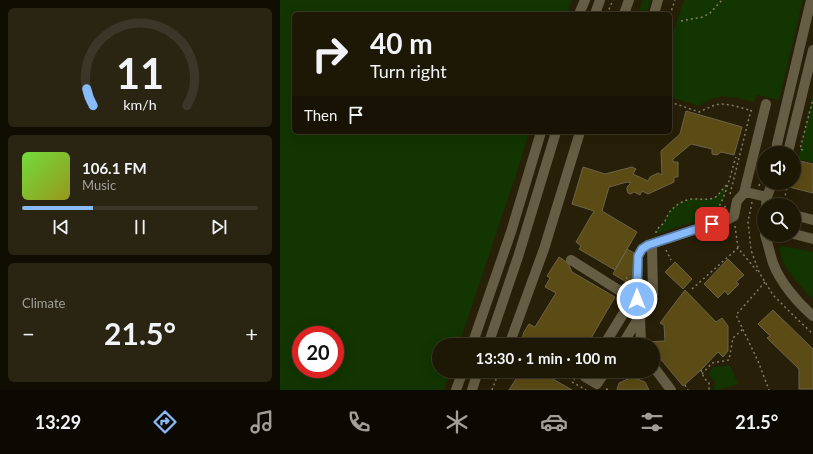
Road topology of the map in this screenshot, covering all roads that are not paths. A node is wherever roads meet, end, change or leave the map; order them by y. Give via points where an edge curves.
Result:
1 (584, 0) edge
2 (600, 0) edge
3 (629, 0) edge
4 (658, 0) edge
5 (811, 0) edge
6 (580, 12) edge
7 (595, 12) edge
8 (625, 12) edge
9 (655, 12) edge
10 (813, 50) edge
11 (766, 104) dead end
12 (539, 134) edge
13 (555, 134) edge
14 (579, 134) edge
15 (777, 146) edge
16 (789, 146) edge
17 (744, 193) junction
18 (761, 198) edge
19 (801, 217) edge
20 (813, 220) edge
21 (801, 236) edge
22 (813, 239) edge
23 (657, 240) junction
24 (767, 242) edge
25 (571, 260) dead end
26 (633, 298) junction
27 (640, 315) junction
28 (813, 316) edge
29 (474, 338) edge
30 (490, 338) edge
31 (512, 338) edge
32 (609, 338) edge
33 (626, 338) edge
34 (641, 338) edge
35 (660, 375) edge
36 (460, 378) edge
37 (476, 378) edge
38 (587, 378) edge
39 (601, 378) edge
40 (456, 390) edge
41 (472, 390) edge
42 (671, 390) edge

1 - 6 lane
2 - 7 lane
3 - 8 lane
4 - 9 lane
5 - 15 lane
10 - 16 lane
11 - 17 lane
12 - 29 lane via 511,232
13 - 30 lane
14 - 31 lane via 544,249
17 - 18 lane
17 - 23 lane via 737,201 734,216 721,223 713,219
19 - 20 lane
21 - 22 lane
23 - 26 lane via 642,249 638,256 639,293 637,299
23 - 27 lane via 653,294
24 - 28 lane via 773,264 786,288
25 - 26 lane
26 - 32 lane
27 - 33 lane
27 - 34 lane
35 - 42 lane
36 - 40 lane
37 - 41 lane
38 - 39 lane via 597,384

